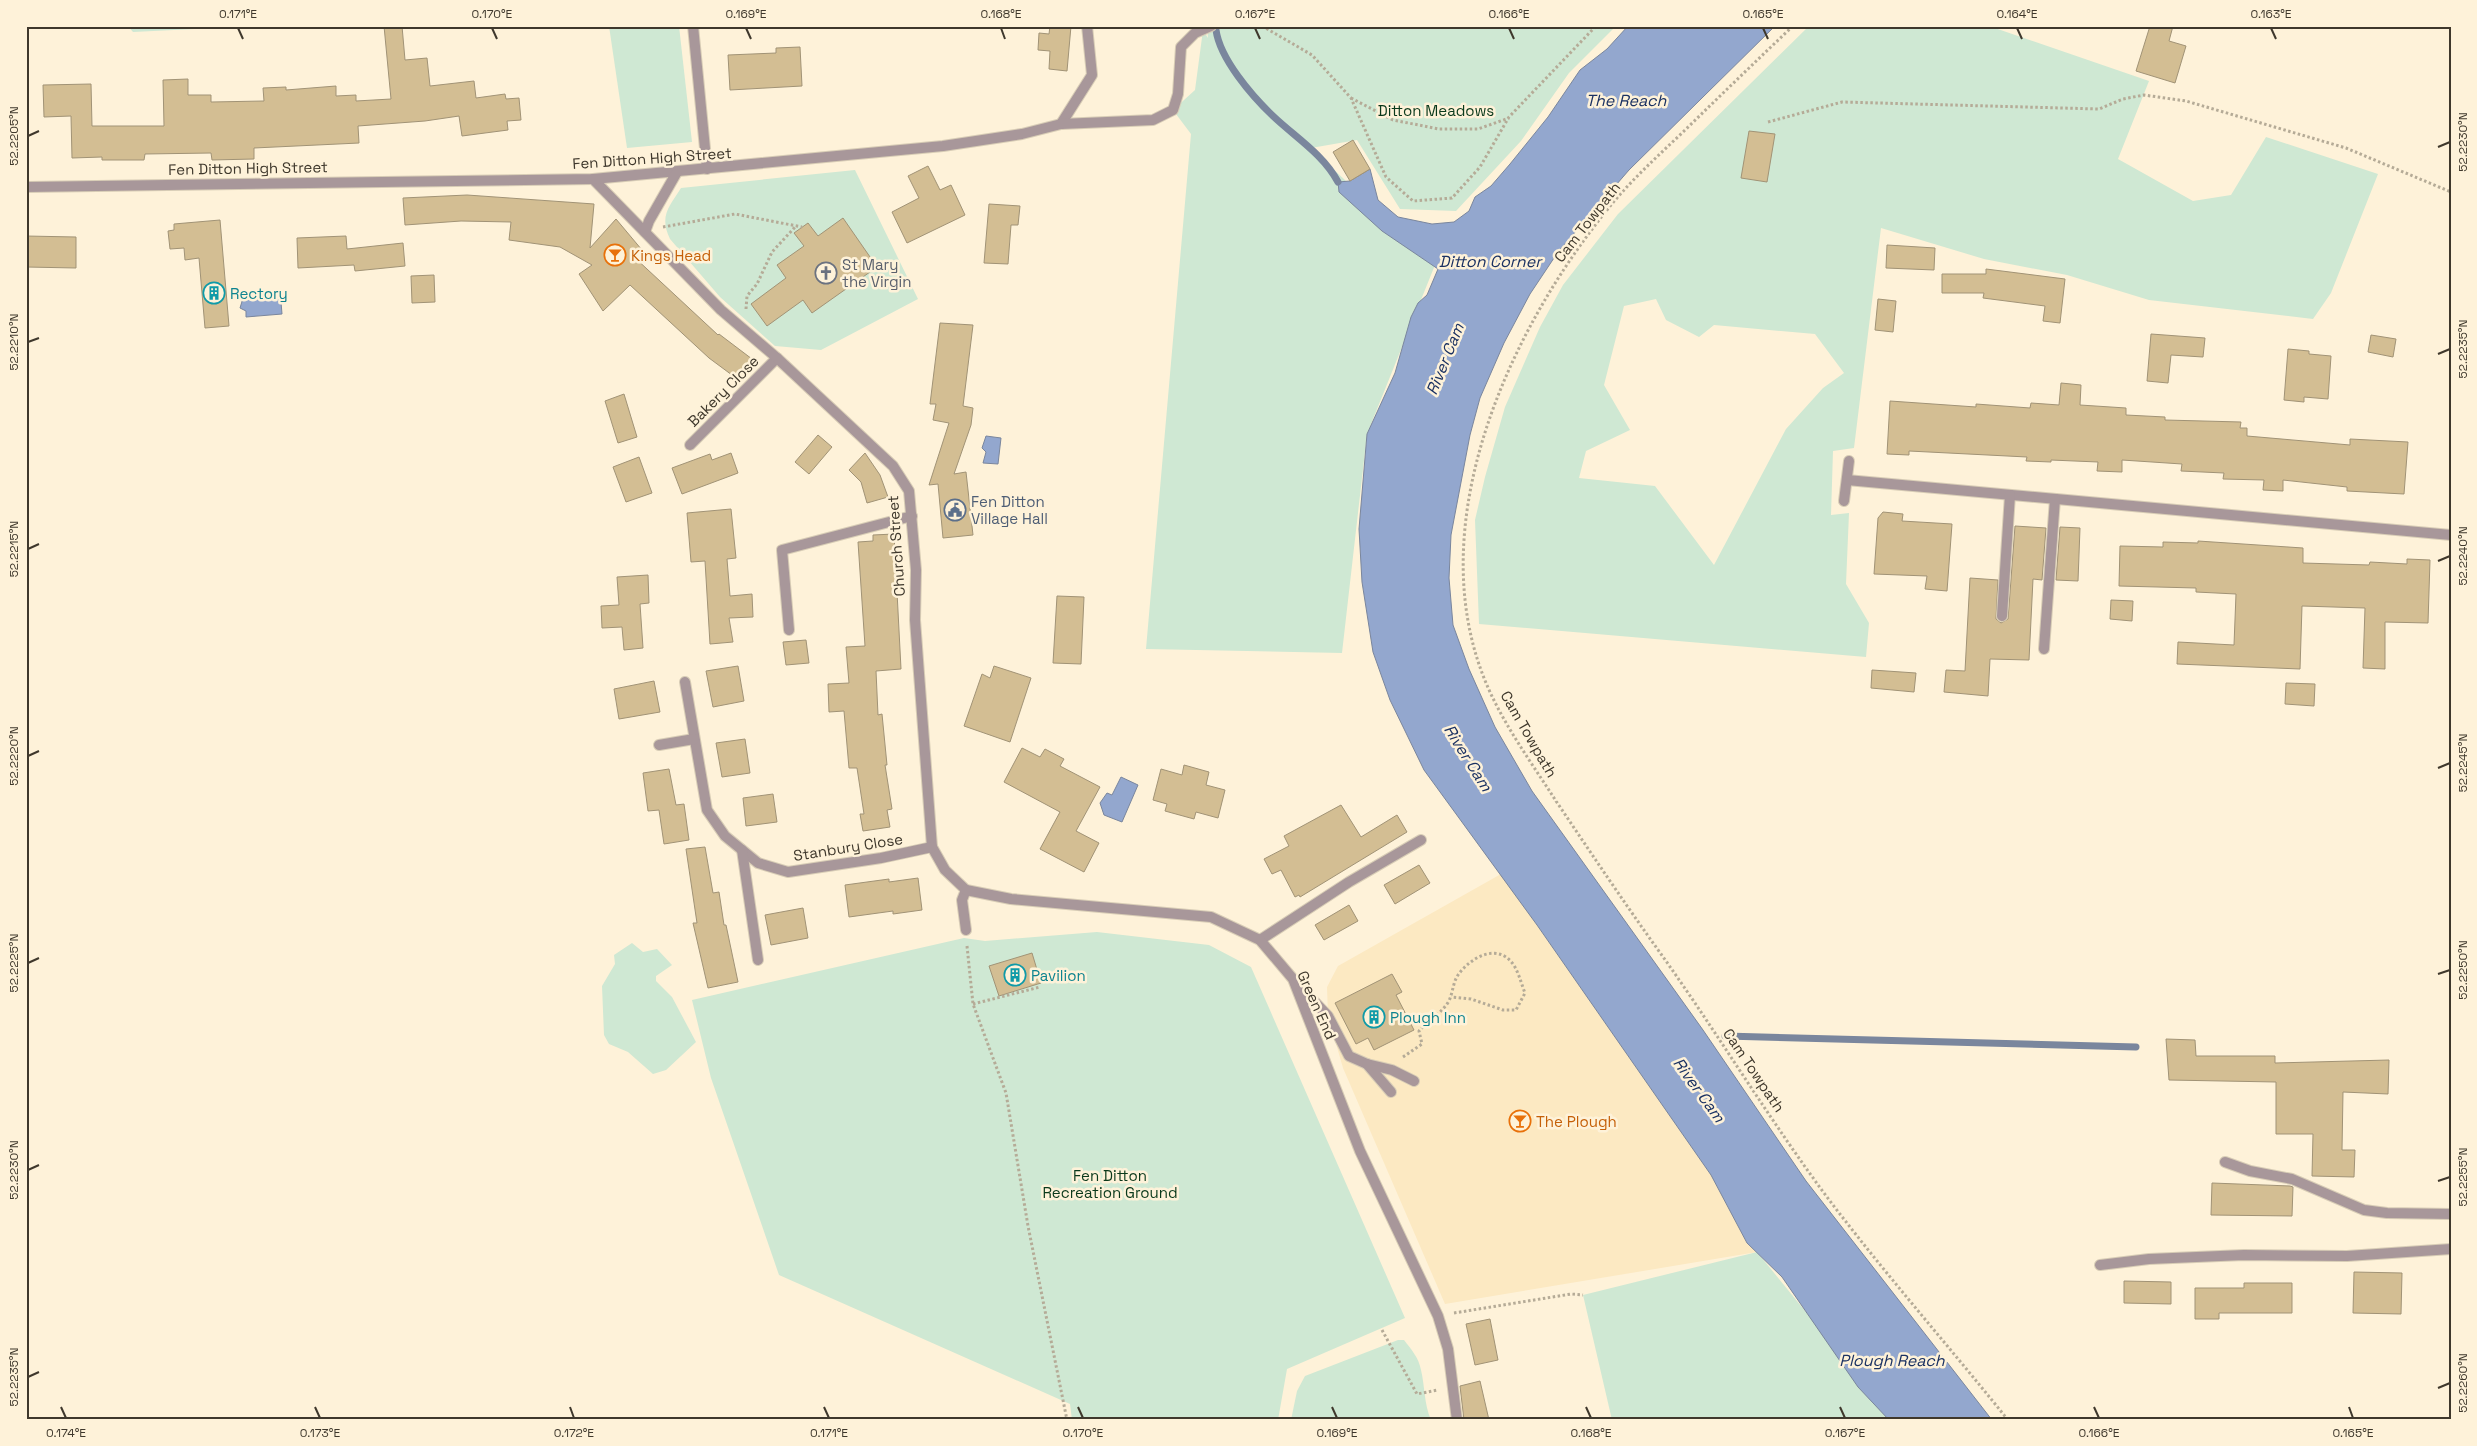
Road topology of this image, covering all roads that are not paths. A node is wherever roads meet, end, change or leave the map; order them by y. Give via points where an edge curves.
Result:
1 (693, 26) edge
2 (1087, 26) edge
3 (1211, 26) edge
4 (1061, 124) junction
5 (707, 169) junction
6 (677, 172) junction
7 (593, 179) junction
8 (26, 187) edge
9 (645, 232) junction
10 (777, 358) junction
11 (690, 445) dead end
12 (1849, 461) dead end
13 (1847, 480) junction
14 (2010, 495) junction
15 (2055, 499) junction
16 (1844, 501) dead end
17 (912, 516) junction
18 (2451, 535) edge
19 (2002, 616) dead end
20 (789, 630) dead end
21 (2044, 649) dead end
22 (685, 682) dead end
23 (694, 740) junction
24 (659, 745) dead end
25 (1421, 840) dead end
26 (932, 847) junction
27 (742, 850) junction
28 (966, 890) junction
29 (966, 930) road end
30 (1260, 940) junction
31 (758, 960) dead end
32 (1293, 979) junction
33 (1367, 1064) junction
34 (1414, 1081) dead end
35 (1391, 1092) dead end
36 (2226, 1162) dead end
37 (2451, 1214) edge
38 (2451, 1249) edge
39 (2100, 1265) dead end
40 (1457, 1420) edge

1 - 5 street
2 - 4 street via 1092,75
3 - 4 street, Fen Ditton High Street via 1196,33 1181,48 1178,94 1173,110 1153,120
4 - 5 street, Fen Ditton High Street via 1022,134 952,144
5 - 6 street, Fen Ditton High Street
6 - 7 street, Fen Ditton High Street
6 - 9 street
7 - 8 street, Fen Ditton High Street
7 - 9 street, Church Street
9 - 10 street, Church Street via 721,310
10 - 11 street, Bakery Close
10 - 17 street, Church Street via 893,466 909,491
12 - 13 street
13 - 14 street
13 - 16 street
14 - 15 street
14 - 19 street
15 - 18 street
15 - 21 street
17 - 20 street via 782,550
17 - 26 street, Church Street via 915,620
22 - 23 street, Stanbury Close
23 - 24 street
23 - 27 street, Stanbury Close via 707,810 725,836
25 - 30 street
26 - 27 street, Stanbury Close via 788,872 758,863
26 - 28 street via 945,870
27 - 31 street
28 - 29 street via 962,900
28 - 30 street, Green End via 1011,899 1211,917
30 - 32 street, Green End
32 - 33 street via 1328,1016 1349,1056
32 - 40 street, Green End via 1360,1151 1438,1316 1448,1349
33 - 34 street via 1392,1070
33 - 35 street
36 - 37 street via 2250,1171 2292,1179 2364,1210
38 - 39 street via 2347,1256 2244,1255 2149,1259

